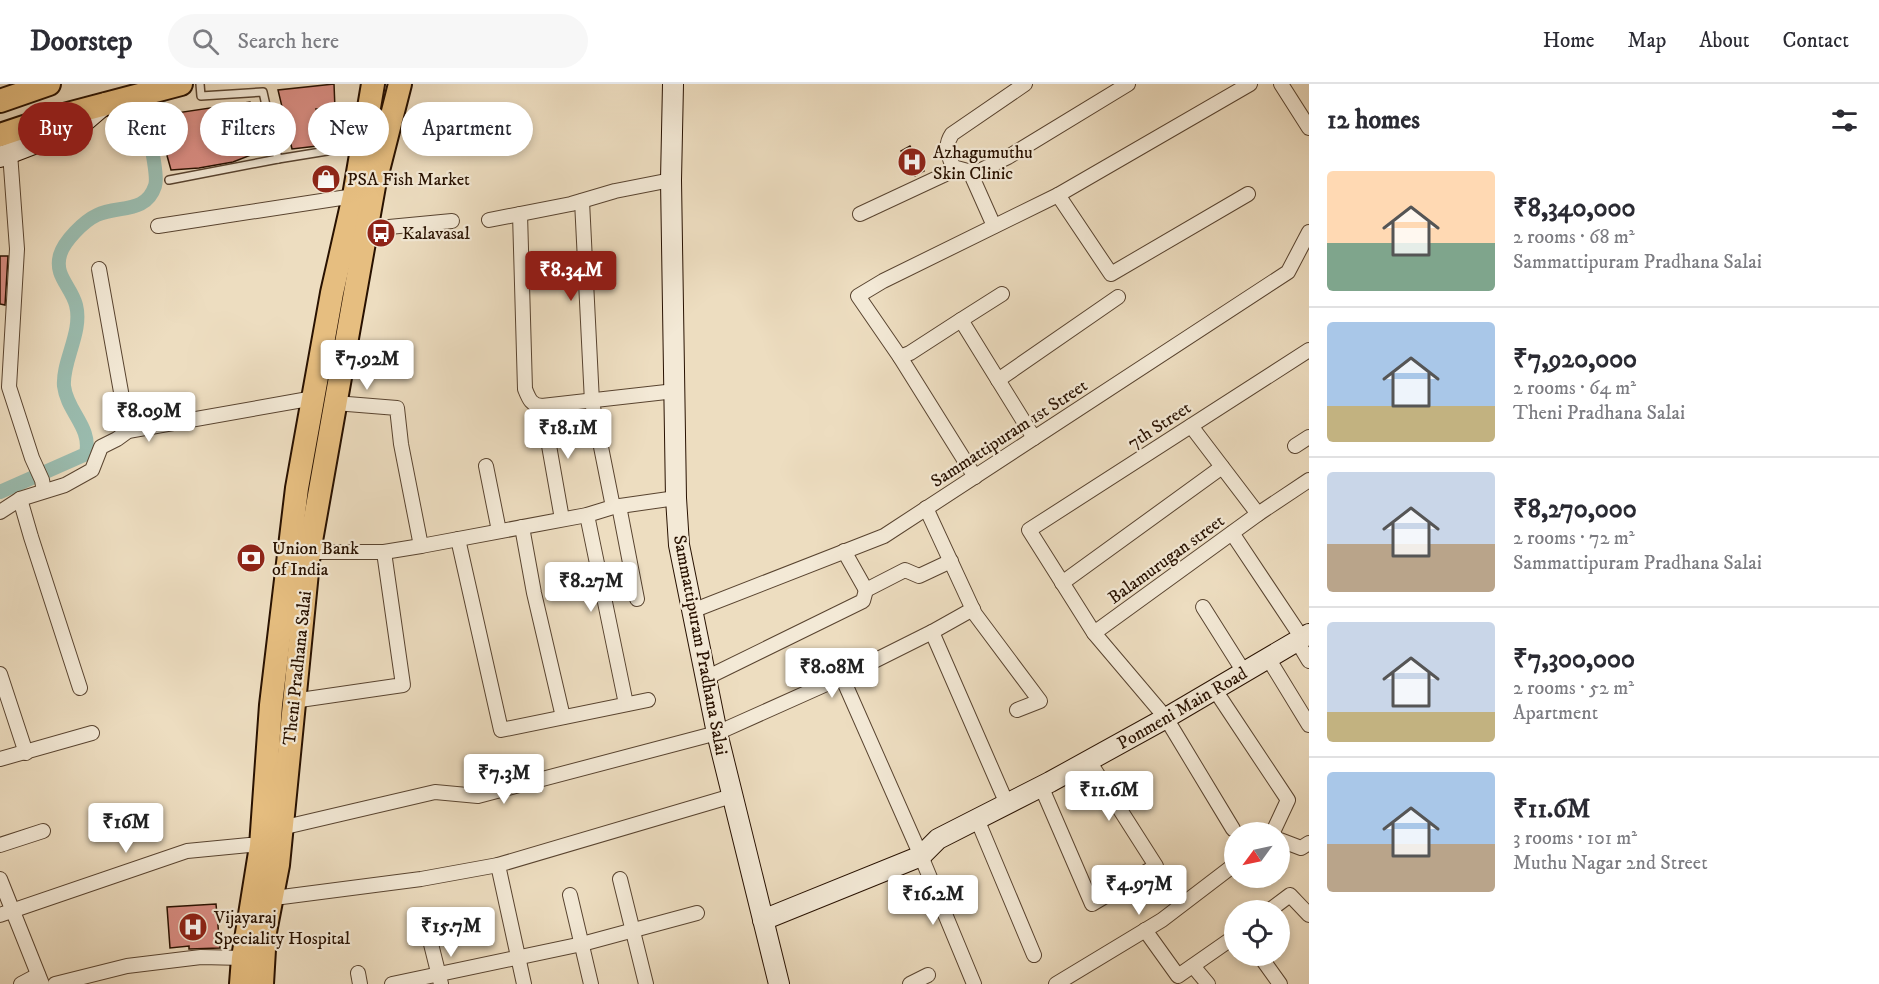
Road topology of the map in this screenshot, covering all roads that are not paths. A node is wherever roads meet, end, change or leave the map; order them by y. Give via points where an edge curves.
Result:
1 (49, 84) edge
2 (121, 84) edge
3 (200, 84) edge
4 (673, 84) edge
5 (1025, 84) edge
6 (1128, 84) edge
7 (1250, 84) edge
8 (1281, 84) edge
9 (179, 85) edge
10 (372, 85) edge
11 (400, 85) edge
12 (0, 101) edge
13 (370, 102) edge
14 (0, 120) edge
15 (1309, 128) edge
16 (3, 148) edge
17 (308, 154) edge
18 (362, 156) edge
19 (278, 159) junction
20 (953, 167) junction
21 (970, 172) junction
22 (169, 180) dead end
23 (671, 180) junction
24 (1248, 194) dead end
25 (1058, 195) junction
26 (354, 196) junction
27 (582, 201) junction
28 (520, 214) junction
29 (860, 214) dead end
30 (489, 220) dead end
31 (452, 221) dead end
32 (158, 226) dead end
33 (994, 226) junction
34 (368, 229) junction
35 (1309, 232) edge
36 (99, 269) dead end
37 (1002, 294) dead end
38 (1118, 297) dead end
39 (961, 320) junction
40 (1309, 350) edge
41 (900, 357) junction
42 (998, 380) junction
43 (675, 391) junction
44 (325, 401) junction
45 (592, 402) junction
46 (542, 406) junction
47 (1191, 426) junction
48 (128, 431) junction
49 (1309, 436) edge
50 (1034, 438) junction
51 (1295, 446) dead end
52 (486, 466) dead end
53 (1222, 467) junction
54 (975, 477) junction
55 (1309, 480) edge
56 (43, 486) junction
57 (676, 498) junction
58 (21, 499) junction
59 (616, 506) junction
60 (926, 508) junction
61 (0, 512) edge
62 (1258, 514) junction
63 (587, 515) junction
64 (562, 519) junction
65 (522, 527) junction
66 (499, 531) junction
67 (1232, 533) junction
68 (458, 539) junction
69 (421, 546) junction
70 (844, 551) junction
71 (309, 552) junction
72 (384, 552) junction
73 (951, 561) junction
74 (1062, 583) junction
75 (866, 590) junction
76 (637, 599) dead end
77 (1203, 607) dead end
78 (973, 609) junction
79 (692, 611) junction
80 (932, 632) junction
81 (1094, 633) junction
82 (1303, 638) edge
83 (1268, 658) junction
84 (1309, 661) edge
85 (1244, 672) junction
86 (0, 674) edge
87 (842, 677) junction
88 (706, 678) junction
89 (80, 688) dead end
90 (1215, 690) junction
91 (648, 700) dead end
92 (293, 701) junction
93 (626, 704) junction
94 (1017, 710) dead end
95 (563, 717) junction
96 (1166, 718) junction
97 (1309, 725) edge
98 (717, 733) junction
99 (93, 734) dead end
100 (26, 753) junction
101 (0, 759) edge
102 (1089, 760) junction
103 (1041, 786) junction
104 (732, 796) junction
105 (1007, 804) junction
106 (977, 819) junction
107 (1229, 822) edge
108 (1278, 822) edge
109 (43, 831) dead end
110 (1309, 843) edge
111 (1290, 844) edge
112 (0, 845) edge
113 (272, 849) junction
114 (921, 856) junction
115 (498, 865) junction
116 (1224, 873) edge
117 (0, 879) edge
118 (620, 879) dead end
119 (570, 895) dead end
120 (282, 897) junction
121 (1283, 900) edge
122 (6, 913) edge
123 (697, 913) dead end
124 (1309, 915) edge
125 (763, 920) junction
126 (1145, 930) junction
127 (633, 931) junction
128 (430, 940) dead end
129 (582, 944) junction
130 (1224, 944) edge
131 (1034, 955) dead end
132 (243, 958) junction
133 (518, 959) junction
134 (1193, 966) junction
135 (1267, 966) edge
136 (928, 975) dead end
137 (40, 979) edge
138 (440, 979) edge
139 (21, 984) edge
140 (55, 984) edge
141 (241, 984) edge
142 (262, 984) edge
143 (277, 984) edge
144 (392, 984) edge
145 (524, 984) edge
146 (591, 984) edge
147 (645, 984) edge
148 (779, 984) edge
149 (910, 984) edge
150 (974, 984) edge
151 (1056, 984) edge
152 (1208, 984) edge
153 (1280, 984) edge

1 - 12 main road
2 - 14 main road
3 - 19 lane via 201,96 263,92
4 - 23 street, Sammattipuram Pradhana Salai
5 - 20 street via 952,134 947,151
6 - 21 street via 1008,158
7 - 25 street
8 - 15 street
9 - 16 main road via 45,120
10 - 13 main road, Theni Pradhana Salai
11 - 34 main road, Theni Pradhana Salai via 374,186
16 - 56 street via 17,249 9,387
17 - 19 lane
18 - 26 main road, Theni Pradhana Salai
19 - 22 lane
20 - 21 street
20 - 29 street via 943,177
21 - 33 street
23 - 27 street
23 - 43 street, Sammattipuram Pradhana Salai
24 - 25 street via 1111,274
25 - 33 street
26 - 32 street
26 - 44 main road, Theni Pradhana Salai via 332,293
27 - 28 street
27 - 45 street
28 - 30 street
28 - 46 street via 525,389 535,406
31 - 34 street
33 - 41 street via 858,296
34 - 44 main road, Theni Pradhana Salai
35 - 50 street, Sammattipuram 1st Street via 1288,272
36 - 48 street
37 - 39 street
38 - 42 street
39 - 41 street
39 - 42 street
40 - 47 street, 7th Street
41 - 54 street
42 - 50 street
43 - 45 street
43 - 57 street, Sammattipuram Pradhana Salai
44 - 48 street
44 - 69 street via 397,408
44 - 71 main road, Theni Pradhana Salai
44 - 113 main road, Theni Pradhana Salai via 297,489 272,694
45 - 46 street
45 - 59 street
46 - 64 street
47 - 53 street
47 - 74 street, 7th Street via 1029,530
48 - 56 street via 101,447 92,470 65,485
49 - 51 street
50 - 54 street, Sammattipuram 1st Street
52 - 66 street
53 - 62 street
53 - 74 street
54 - 60 street, Sammattipuram 1st Street
55 - 62 street, Balamurugan street
56 - 58 street
57 - 59 street
57 - 79 street, Sammattipuram Pradhana Salai via 679,545
58 - 61 street
58 - 89 street
59 - 63 street
59 - 76 street
60 - 70 street, Sammattipuram 1st Street via 884,536
60 - 73 street
62 - 67 street, Balamurugan street
63 - 64 street
63 - 93 street
64 - 65 street
65 - 66 street
65 - 95 street
66 - 68 street
67 - 81 street, Balamurugan street
67 - 82 street
68 - 69 street
68 - 95 street via 501,730
69 - 72 street
70 - 75 street
70 - 79 street, Sammattipuram 1st Street
71 - 72 street
71 - 92 main road, Theni Pradhana Salai
72 - 92 street via 403,685
73 - 75 street via 919,576 905,570
73 - 78 street
74 - 81 street
75 - 88 street via 863,601
77 - 85 street
78 - 80 street
78 - 94 street via 1040,701
79 - 88 street, Sammattipuram Pradhana Salai
80 - 87 street
80 - 105 street
81 - 96 street
82 - 83 street, Ponmeni Main Road
82 - 84 street
83 - 85 street, Ponmeni Main Road
83 - 97 street
85 - 90 street, Ponmeni Main Road
86 - 100 street
87 - 98 street
87 - 114 street
88 - 98 street, Sammattipuram Pradhana Salai
90 - 96 street, Ponmeni Main Road
90 - 108 street via 1288,800
91 - 93 street
92 - 113 main road, Theni Pradhana Salai
93 - 95 street
96 - 102 street, Ponmeni Main Road
96 - 107 street
98 - 104 street, Sammattipuram Pradhana Salai
98 - 113 street via 478,796 435,792
99 - 100 street
100 - 101 street
102 - 103 street, Ponmeni Main Road
102 - 103 street via 1156,866 1092,904
103 - 105 street, Ponmeni Main Road
104 - 115 street
104 - 125 street, Sammattipuram Pradhana Salai
105 - 106 street, Ponmeni Main Road
106 - 114 street, Ponmeni Main Road via 938,839
106 - 131 street
109 - 112 street
110 - 111 street via 1301,848
113 - 120 main road, Theni Pradhana Salai
113 - 122 street via 249,845 187,851
113 - 132 main road, Theni Pradhana Salai
113 - 142 main road, Theni Pradhana Salai
114 - 125 street, Ponmeni Main Road
114 - 150 street
115 - 120 street
115 - 133 street
116 - 126 street
117 - 122 street
118 - 127 street
119 - 129 street
120 - 143 main road, Theni Pradhana Salai
121 - 124 street via 1290,895
122 - 137 street
123 - 127 street
125 - 148 street, Sammattipuram Pradhana Salai
126 - 134 street via 1179,976
126 - 151 street
127 - 129 street
127 - 147 street
128 - 138 street
129 - 133 street
129 - 146 street
130 - 134 street
132 - 140 street via 201,957 127,966
132 - 141 main road, Theni Pradhana Salai
133 - 138 street
133 - 145 street
134 - 152 street
135 - 153 street
136 - 149 street
137 - 139 street
138 - 144 street

